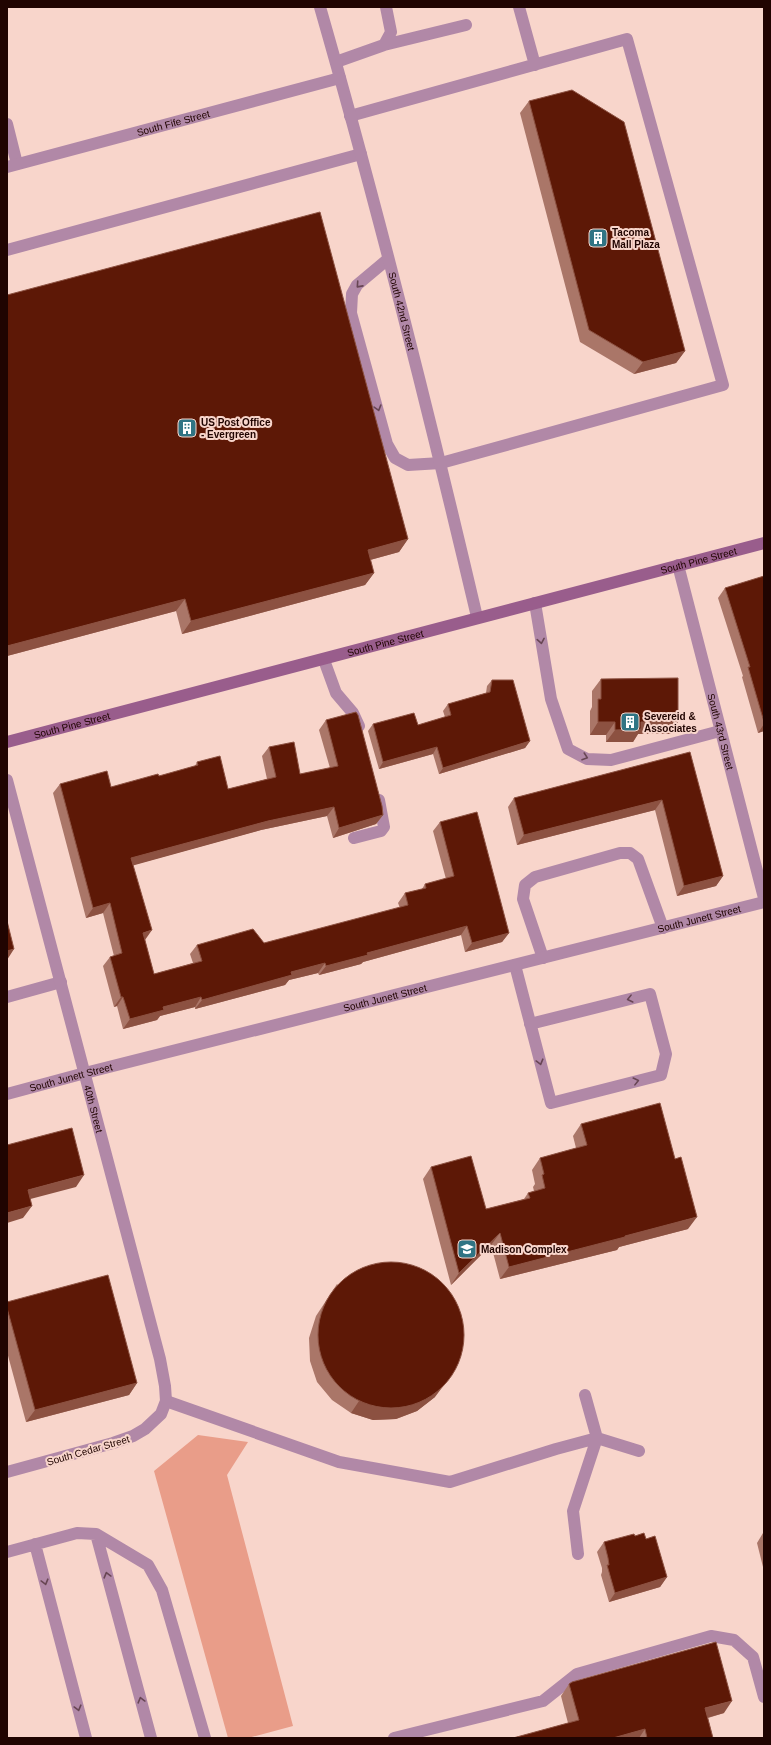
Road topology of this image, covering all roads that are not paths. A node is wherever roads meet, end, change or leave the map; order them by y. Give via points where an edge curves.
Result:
1 (320, 7) edge
2 (386, 7) edge
3 (519, 7) edge
4 (466, 25) dead end
5 (384, 45) junction
6 (336, 62) junction
7 (535, 65) junction
8 (340, 78) junction
9 (350, 116) junction
10 (7, 124) edge
11 (361, 154) junction
12 (12, 166) edge
13 (7, 250) edge
14 (388, 259) junction
15 (441, 463) junction
16 (764, 543) edge
17 (678, 565) junction
18 (535, 603) junction
19 (478, 617) junction
20 (324, 660) junction
21 (720, 731) junction
22 (362, 737) edge
23 (7, 742) edge
24 (7, 780) edge
25 (376, 791) edge
26 (354, 838) edge
27 (764, 898) edge
28 (764, 902) edge
29 (663, 928) junction
30 (543, 958) junction
31 (515, 965) junction
32 (61, 982) junction
33 (7, 997) edge
34 (530, 1024) junction
35 (85, 1073) junction
36 (7, 1094) edge
37 (585, 1395) dead end
38 (166, 1401) junction
39 (161, 1414) joint
40 (597, 1438) junction
41 (639, 1451) dead end
42 (7, 1472) edge
43 (96, 1534) junction
44 (35, 1544) junction
45 (7, 1552) edge
46 (578, 1554) dead end
47 (764, 1697) edge
48 (86, 1738) edge
49 (151, 1738) edge
50 (205, 1738) edge
51 (394, 1738) edge

1 - 6 street, South 42nd Street
2 - 5 street via 391,32
3 - 7 street
4 - 5 street
5 - 6 street
6 - 8 street, South 42nd Street
7 - 9 street
7 - 15 street via 627,39 723,385
8 - 9 street, South 42nd Street
8 - 12 street, South Fife Street
9 - 11 street, South 42nd Street
10 - 12 street
11 - 13 street
11 - 14 street, South 42nd Street
14 - 15 street, South 42nd Street
14 -> 15 street via 357,285 352,294 351,314 387,444 395,458 408,465
15 - 19 street, South 42nd Street
16 - 17 main road, South Pine Street
17 - 18 main road, South Pine Street
17 - 21 street, South 43rd Street
18 - 19 main road, South Pine Street
18 -> 21 street via 551,699 568,749 587,759 611,760
19 - 20 main road, South Pine Street
20 - 22 street via 336,693 353,713
20 - 23 main road, South Pine Street
21 - 27 street, South 43rd Street
24 - 32 street, 40th Street
25 - 26 street via 384,827 381,831
28 - 29 street, South Junett Street
29 - 30 street, South Junett Street
29 - 30 street via 638,859 630,853 620,853 535,877 526,885 523,899
30 - 31 street, South Junett Street
31 - 34 street
31 - 35 street, South Junett Street
32 - 33 street
32 - 35 street, 40th Street
34 -> 34 street via 551,1103 661,1075 666,1054 650,994
35 - 36 street, South Junett Street
35 - 38 street, 40th Street via 160,1359
37 - 40 street
38 - 39 street, 40th Street
38 - 40 street via 339,1462 450,1482
39 - 42 street, South Cedar Street via 133,1436
40 - 41 street
40 - 46 street via 573,1511
43 - 44 street via 77,1533
49 -> 43 street
43 - 50 street via 148,1565 162,1590
44 - 45 street
44 -> 48 street
47 - 51 street via 753,1657 734,1640 711,1636 577,1674 543,1701

